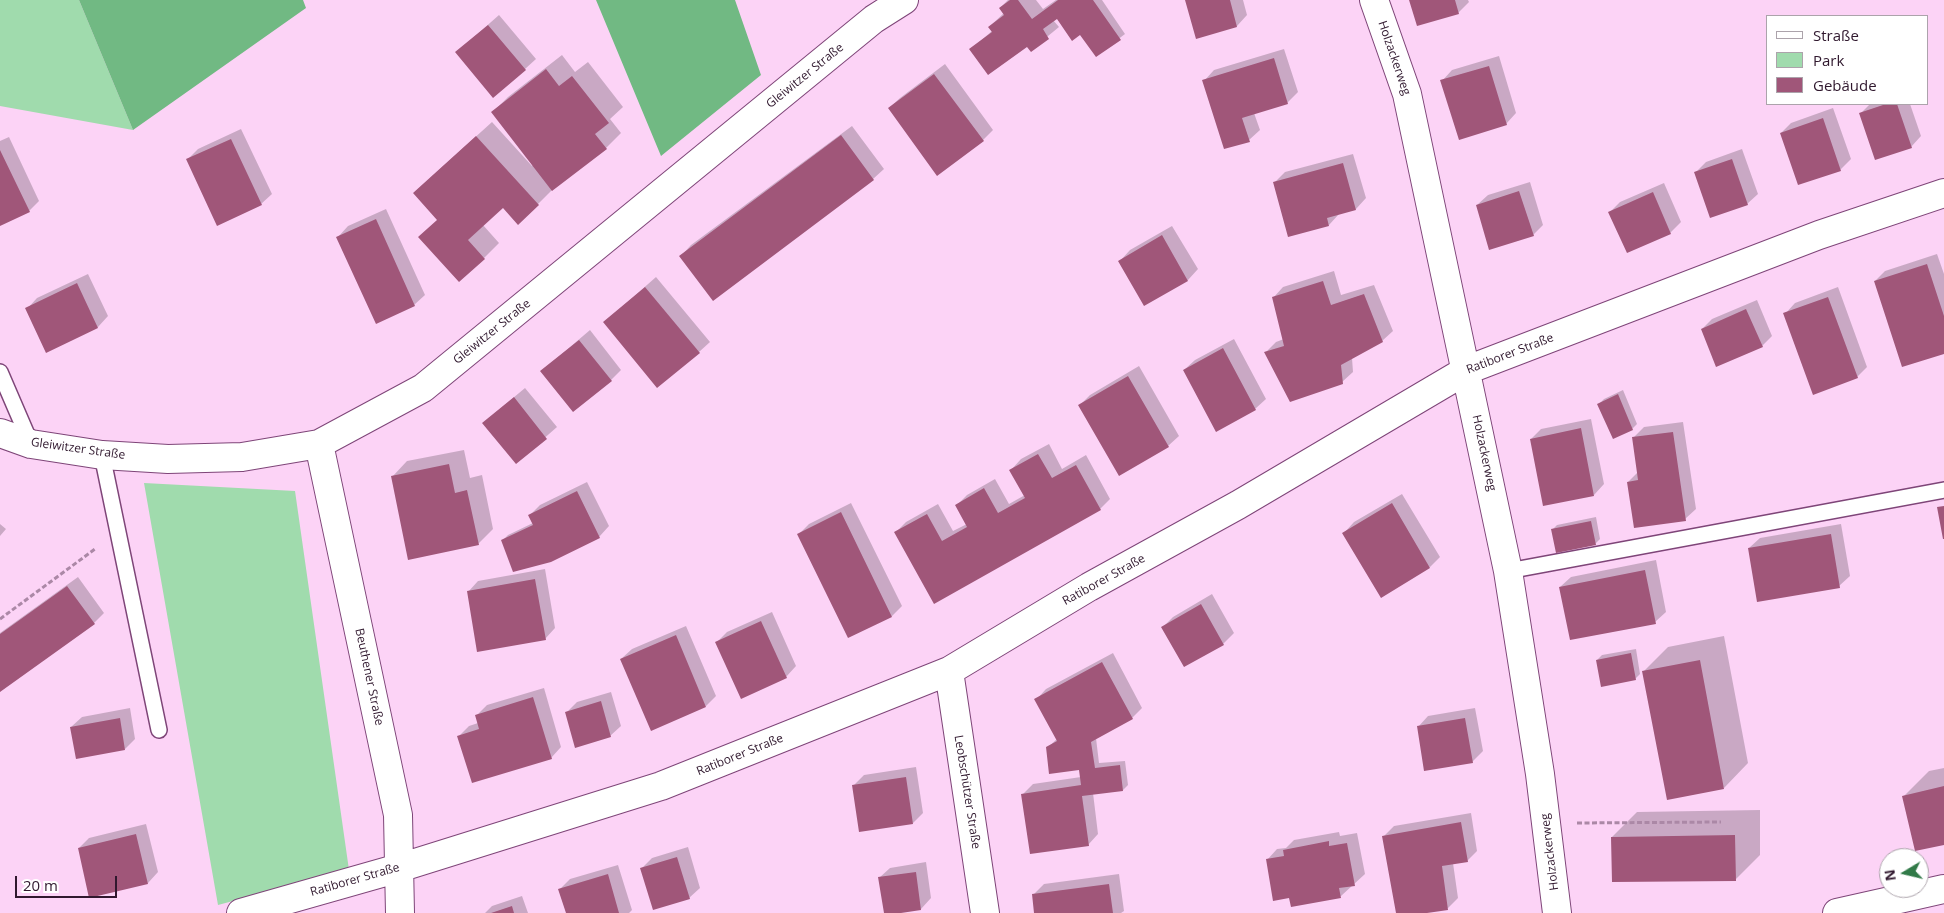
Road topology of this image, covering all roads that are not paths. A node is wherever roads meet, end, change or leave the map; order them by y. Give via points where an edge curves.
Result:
1 (904, 0) edge
2 (1374, 0) edge
3 (1944, 193) edge
4 (1467, 370) junction
5 (0, 372) edge
6 (0, 434) edge
7 (31, 444) junction
8 (319, 444) junction
9 (102, 455) junction
10 (1944, 490) edge
11 (1508, 571) junction
12 (949, 671) junction
13 (158, 730) dead end
14 (399, 868) junction
15 (1944, 889) edge
16 (242, 913) edge
17 (400, 913) edge
18 (985, 913) edge
19 (1557, 913) edge
20 (1837, 913) edge

1 - 8 street, Gleiwitzer Straße via 874,19 423,388
2 - 4 street, Holzackerweg via 1407,94
3 - 4 street, Ratiborer Straße via 1819,236
4 - 11 street, Holzackerweg
4 - 12 street, Ratiborer Straße
5 - 7 lane
6 - 7 street, Gleiwitzer Straße
7 - 9 street, Gleiwitzer Straße
8 - 9 street, Gleiwitzer Straße via 242,457 168,459
8 - 14 street, Beuthener Straße via 398,815
9 - 13 lane
10 - 11 lane
11 - 19 street, Holzackerweg via 1540,774
12 - 14 street, Ratiborer Straße via 662,786
12 - 18 street, Leobschützer Straße
14 - 16 street, Ratiborer Straße
14 - 17 street, Beuthener Straße
15 - 20 street

